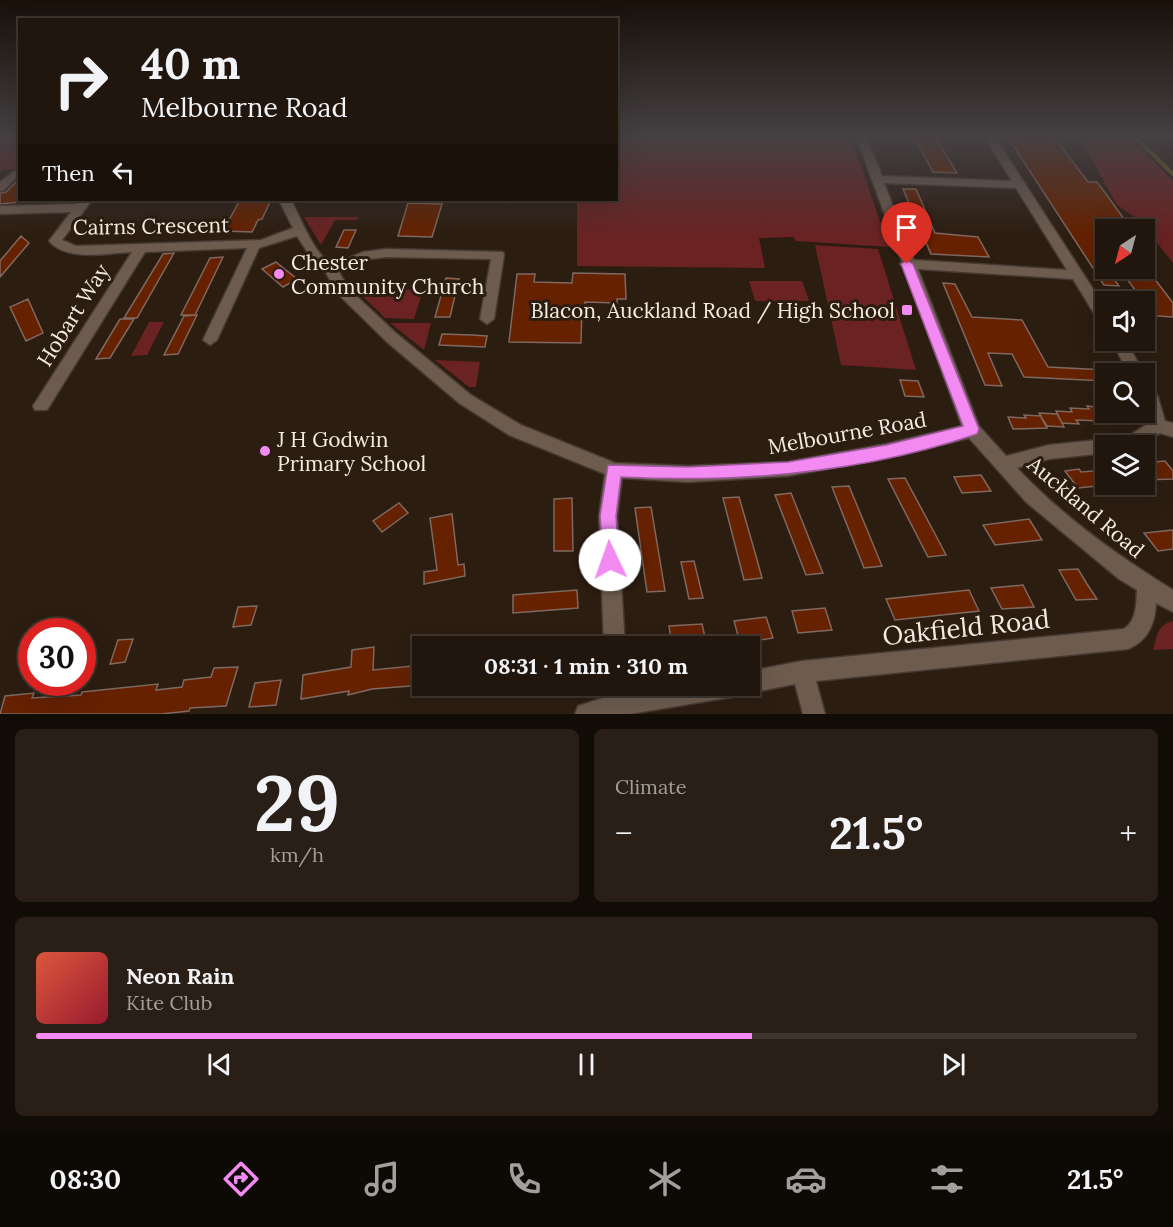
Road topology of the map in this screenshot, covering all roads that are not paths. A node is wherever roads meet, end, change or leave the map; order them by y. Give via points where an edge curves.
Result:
1 (873, 169) edge
2 (1010, 169) edge
3 (14, 174) dead end
4 (876, 179) junction
5 (1020, 185) junction
6 (0, 188) edge
7 (286, 201) edge
8 (82, 204) edge
9 (0, 210) edge
10 (300, 230) junction
11 (255, 244) junction
12 (141, 248) junction
13 (907, 264) junction
14 (332, 270) junction
15 (1076, 275) junction
16 (1095, 304) edge
17 (486, 318) dead end
18 (210, 340) dead end
19 (41, 406) dead end
20 (1155, 407) edge
21 (1165, 428) edge
22 (972, 429) junction
23 (1149, 435) edge
24 (1095, 447) edge
25 (1003, 464) junction
26 (614, 470) junction
27 (1147, 585) junction
28 (1173, 602) edge
29 (614, 636) edge
30 (802, 672) junction
31 (760, 680) edge
32 (615, 696) edge
33 (619, 696) edge
34 (693, 696) edge
35 (646, 708) edge
36 (586, 714) edge
37 (814, 714) edge

1 - 4 street, Auckland Road
2 - 5 street
3 - 6 street
4 - 5 street
4 - 13 street, Auckland Road
5 - 15 street
7 - 10 street, Melbourne Road
8 - 9 street, Cairns Crescent
8 - 12 street, Cairns Crescent via 55,241 75,250
10 - 11 street, Cairns Crescent
10 - 14 street, Melbourne Road via 318,259
11 - 12 street, Cairns Crescent
11 - 18 street, Cairns Crescent
12 - 19 street, Hobart Way
13 - 15 street
13 - 22 street, Auckland Road
14 - 17 street via 369,255 386,253 498,255
14 - 26 street, Melbourne Road via 344,292 368,316 465,399 514,430
15 - 16 street
20 - 21 street
21 - 23 street
22 - 25 street, Auckland Road
22 - 26 street, Melbourne Road via 886,451 788,469 688,474
24 - 25 street via 1049,452
25 - 27 street, Auckland Road via 1032,496
26 - 29 street via 608,516
27 - 28 street, Auckland Road
27 - 30 street, Oakfield Road via 1140,632 1128,639
30 - 31 street, Oakfield Road
30 - 37 street
32 - 36 street
33 - 35 street
34 - 35 street

